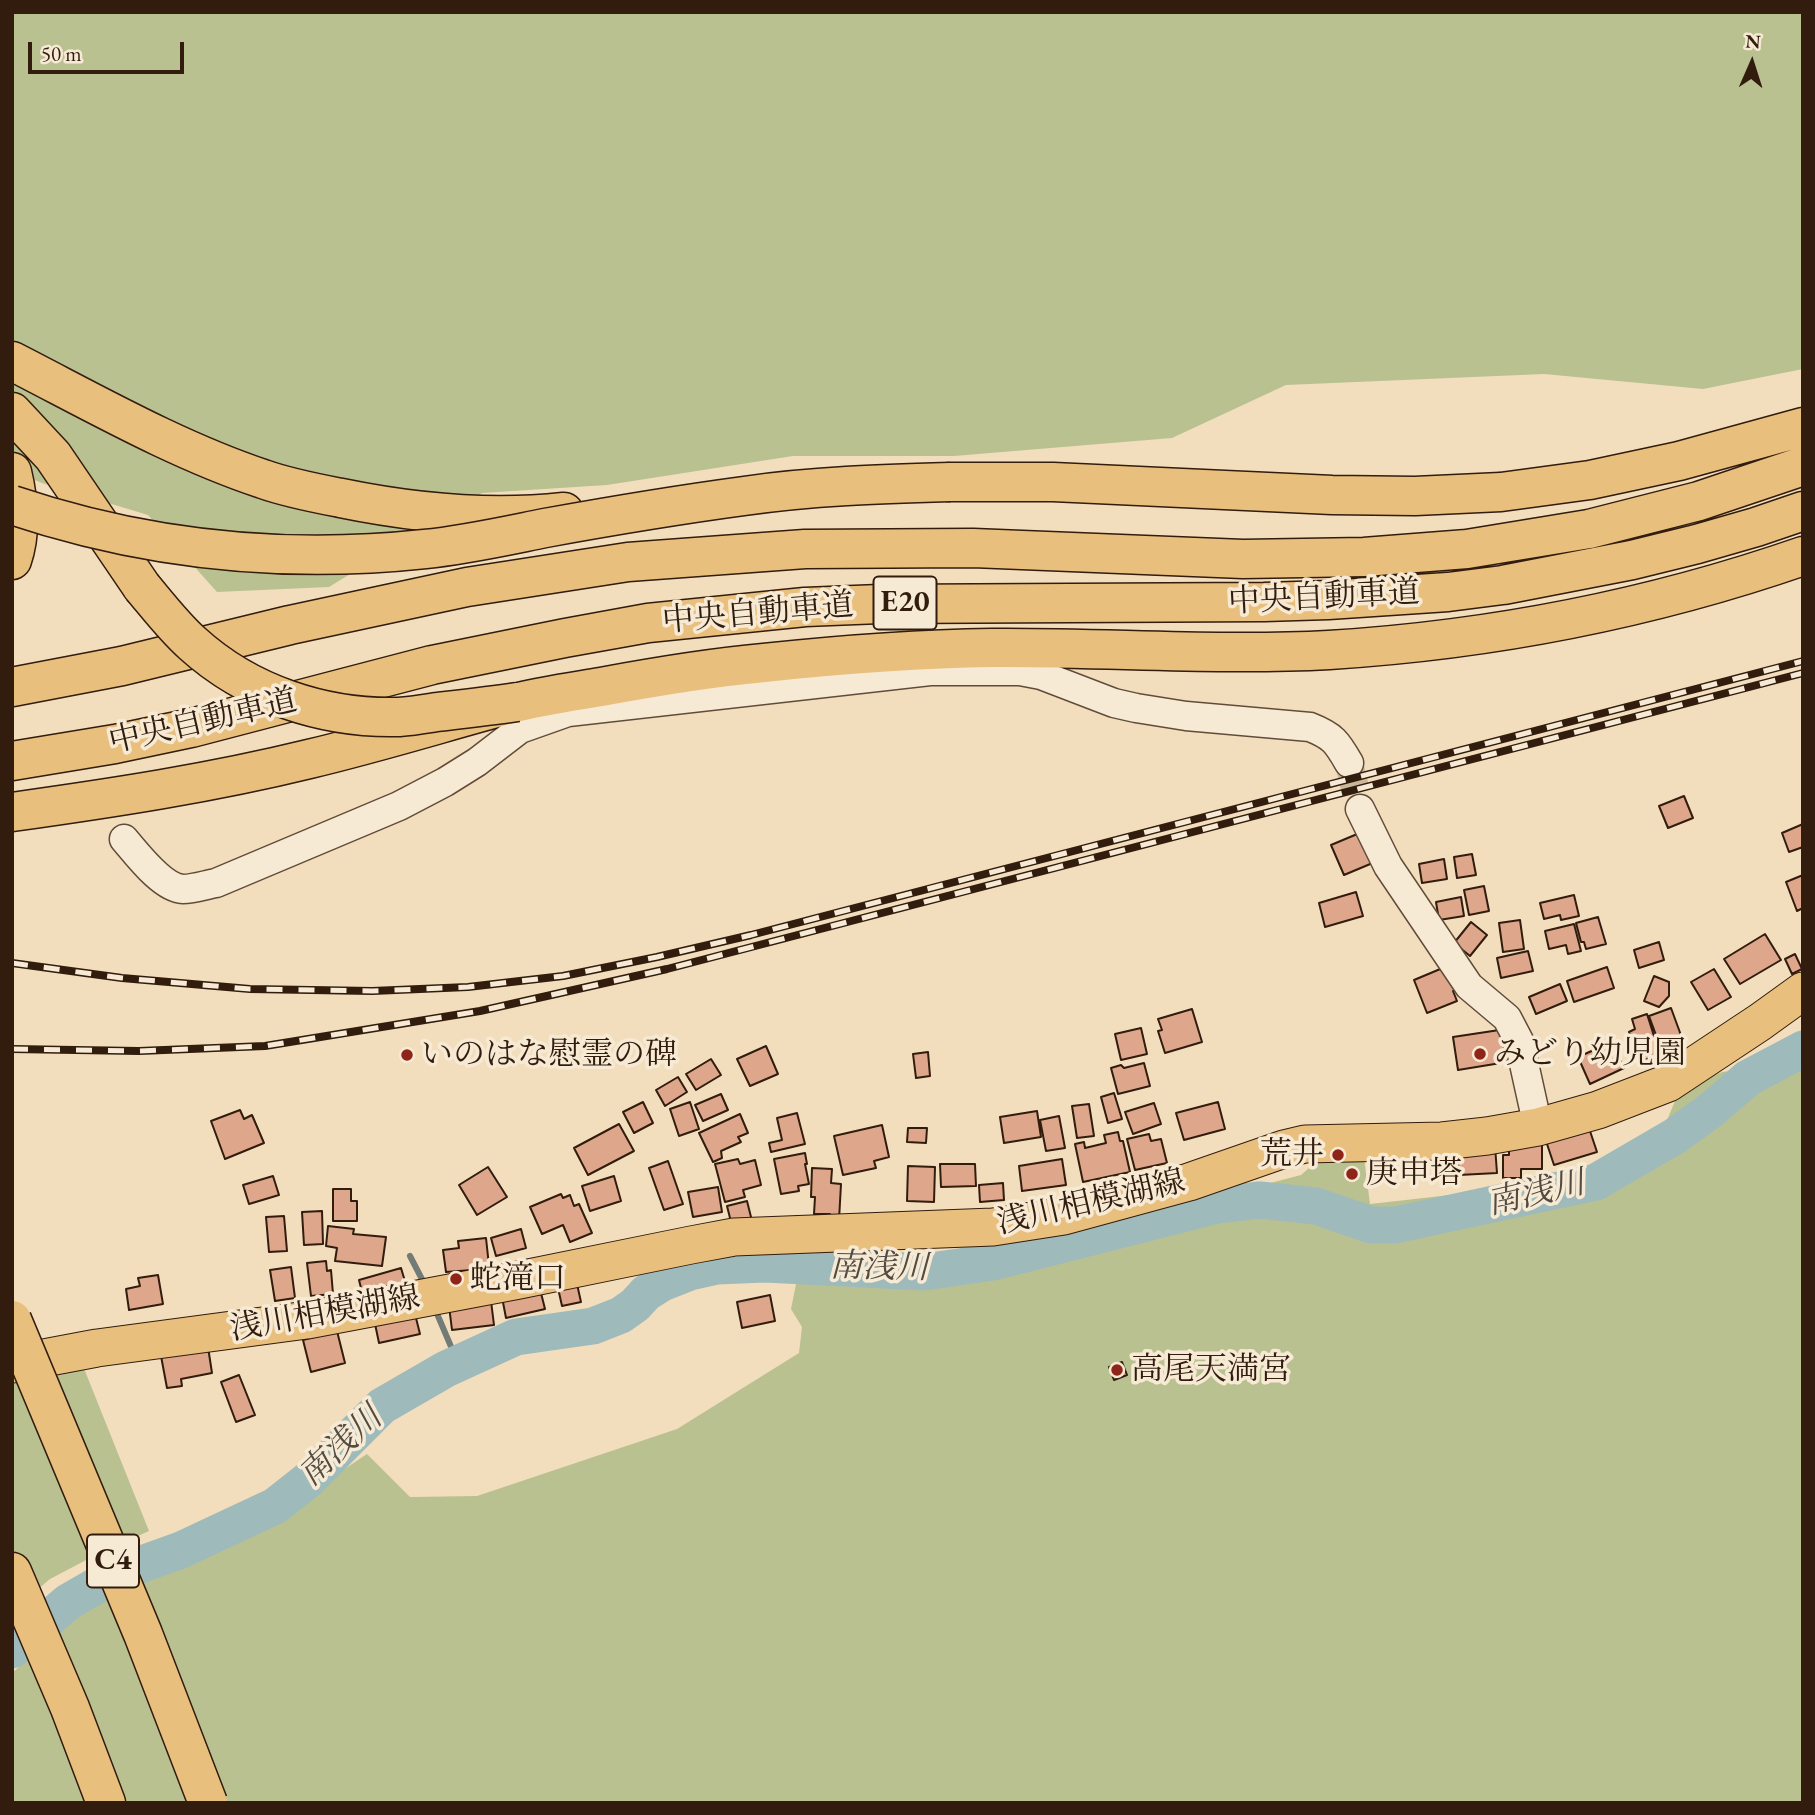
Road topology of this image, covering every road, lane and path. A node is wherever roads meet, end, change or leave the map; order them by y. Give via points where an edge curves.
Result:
1 (12, 361) edge
2 (12, 412) edge
3 (1803, 426) edge
4 (1803, 467) edge
5 (12, 471) edge
6 (838, 486) junction
7 (12, 505) edge
8 (1803, 511) edge
9 (1803, 556) edge
10 (12, 560) edge
11 (12, 687) edge
12 (517, 702) junction
13 (12, 761) edge
14 (1349, 762) tunnel mouth
15 (1360, 809) tunnel mouth
16 (12, 813) edge
17 (124, 839) dead end
18 (1803, 990) edge
19 (1538, 1127) junction
20 (12, 1321) edge
21 (12, 1364) edge
22 (12, 1572) edge
23 (106, 1803) edge
24 (208, 1803) edge

1 - 6 highway, bridge via 216,461 264,480 370,504 494,516 759,489
2 - 12 highway, bridge via 53,456 142,587 191,642 230,673 294,702 366,716 400,717
3 - 6 highway, bridge via 1679,461 1501,492 1332,495 1053,482
4 - 11 highway, 中央自動車道 / E20 via 1699,501 1589,529 1467,549 1243,559 973,548 805,549 628,562 467,587
5 - 10 highway via 19,534
6 - 7 highway, bridge via 601,518 426,549 298,556 140,539
8 - 13 highway, 中央自動車道 / E20 via 1632,560 1448,592 1264,602 880,604 648,623 432,665 191,728
9 - 12 highway via 1645,602 1510,630 1394,645 1296,651 989,648 891,652 721,668
12 - 16 highway, bridge via 254,772
14 - 17 street via 1326,733 1310,727 1136,708 1020,671 930,671 568,712 520,729 477,762 398,806 216,883 174,887
15 - 19 street via 1388,866 1469,986 1507,1018 1519,1041
18 - 19 main road, 浅川相模湖線 via 1668,1083
19 - 21 main road, 浅川相模湖線 via 1442,1141 1305,1144 1064,1216 993,1227 734,1237 307,1320
20 - 24 highway, C4, bridge
22 - 23 highway

